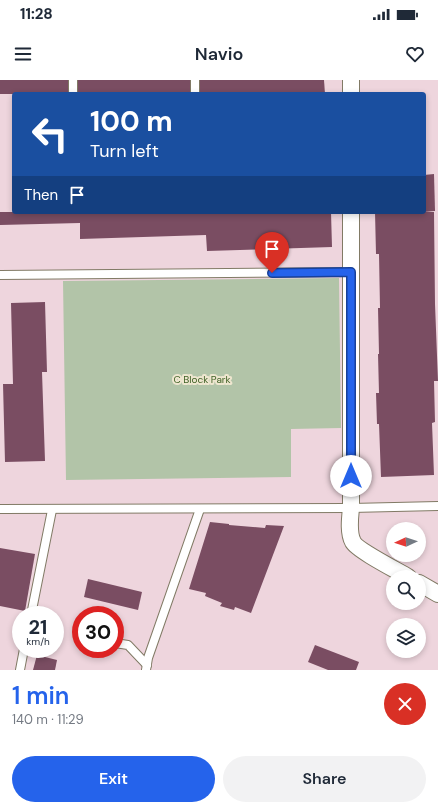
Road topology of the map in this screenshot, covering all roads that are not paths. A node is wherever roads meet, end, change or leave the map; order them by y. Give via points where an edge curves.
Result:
1 (73, 80) edge
2 (194, 80) edge
3 (351, 80) edge
4 (73, 92) edge
5 (195, 92) edge
6 (351, 92) edge
7 (351, 214) edge
8 (351, 272) junction
9 (0, 275) edge
10 (438, 506) edge
11 (351, 508) junction
12 (0, 509) edge
13 (200, 509) junction
14 (52, 510) junction
15 (396, 570) edge
16 (426, 587) edge
17 (438, 594) edge
18 (33, 606) edge
19 (124, 644) edge
20 (22, 658) edge
21 (146, 668) edge
22 (20, 670) edge

1 - 4 lane
2 - 5 lane
3 - 6 street
7 - 8 street
8 - 9 lane
8 - 11 street
10 - 11 lane
11 - 13 lane
11 - 15 street via 350,529 353,542 360,549
12 - 14 lane
13 - 14 lane
13 - 21 lane
14 - 18 lane
16 - 17 street
19 - 21 lane via 128,645
20 - 22 lane

